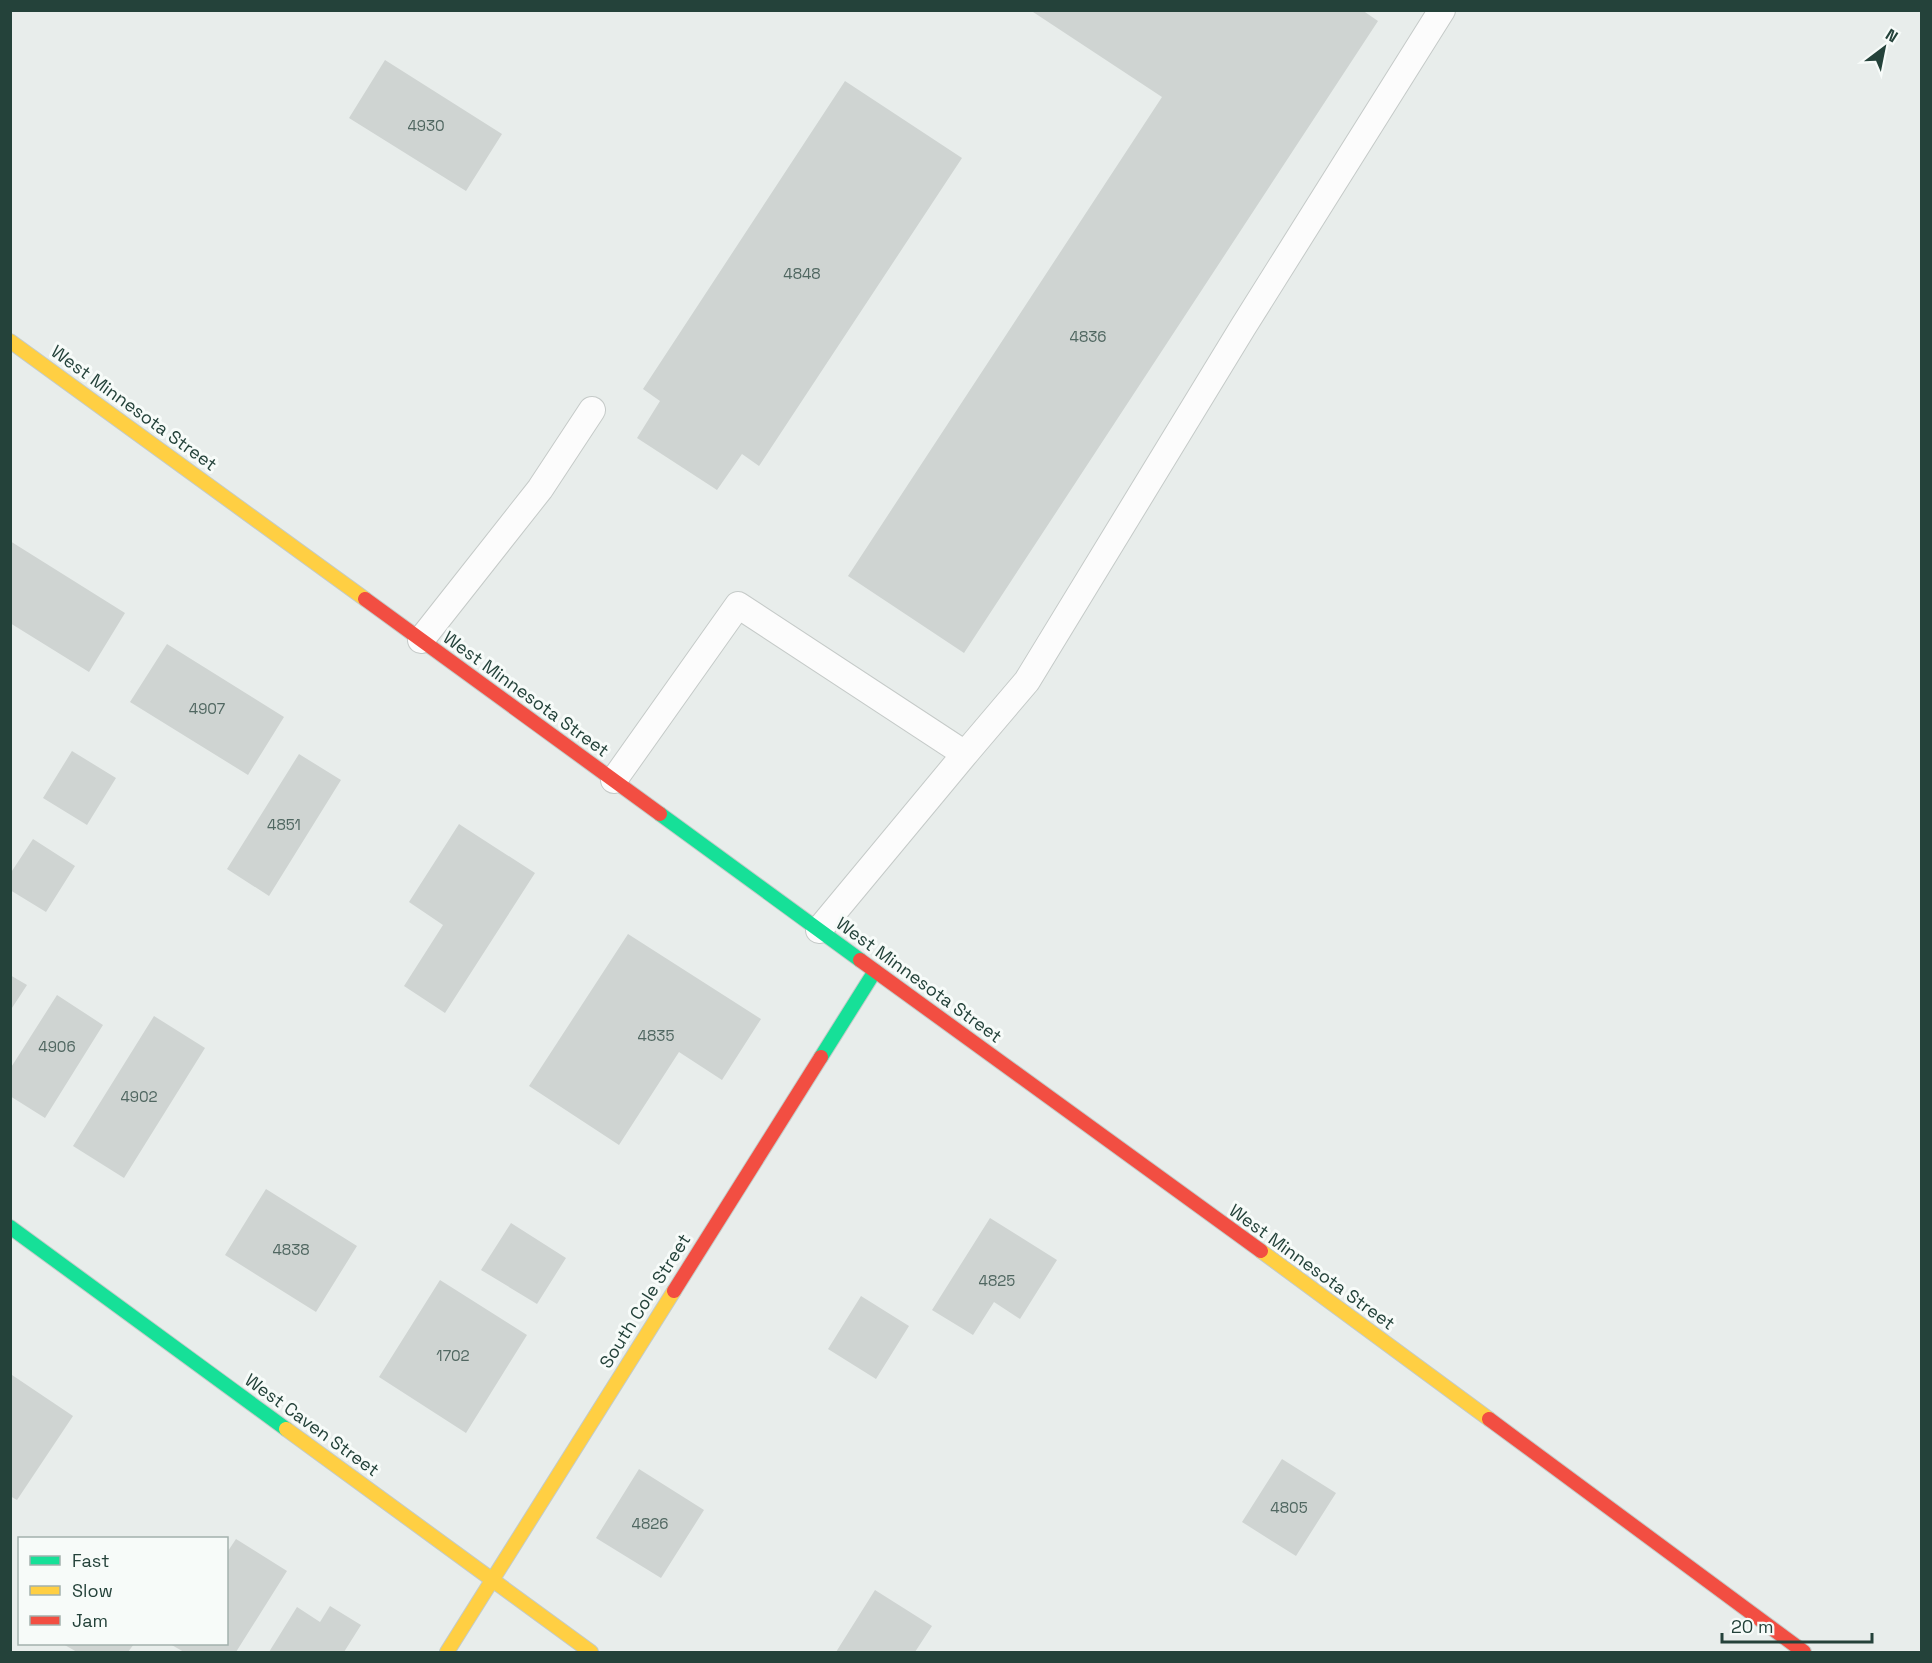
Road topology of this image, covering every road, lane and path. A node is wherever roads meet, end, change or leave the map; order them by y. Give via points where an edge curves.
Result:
1 (1442, 10) edge
2 (10, 341) edge
3 (592, 410) dead end
4 (422, 640) junction
5 (964, 754) junction
6 (614, 780) junction
7 (819, 930) junction
8 (875, 971) junction
9 (10, 1227) edge
10 (493, 1579) junction
11 (447, 1653) edge
12 (591, 1653) edge
13 (1804, 1653) edge

1 - 5 lane via 1027,681
2 - 4 street, West Minnesota Street
3 - 4 lane via 540,489
4 - 6 street, West Minnesota Street
5 - 6 lane via 738,605
5 - 7 lane
6 - 7 street, West Minnesota Street
7 - 8 street, West Minnesota Street
8 - 10 street, South Cole Street
8 - 13 street, West Minnesota Street
9 - 10 street, West Caven Street
10 - 11 street, South Cole Street
10 - 12 street, West Caven Street

